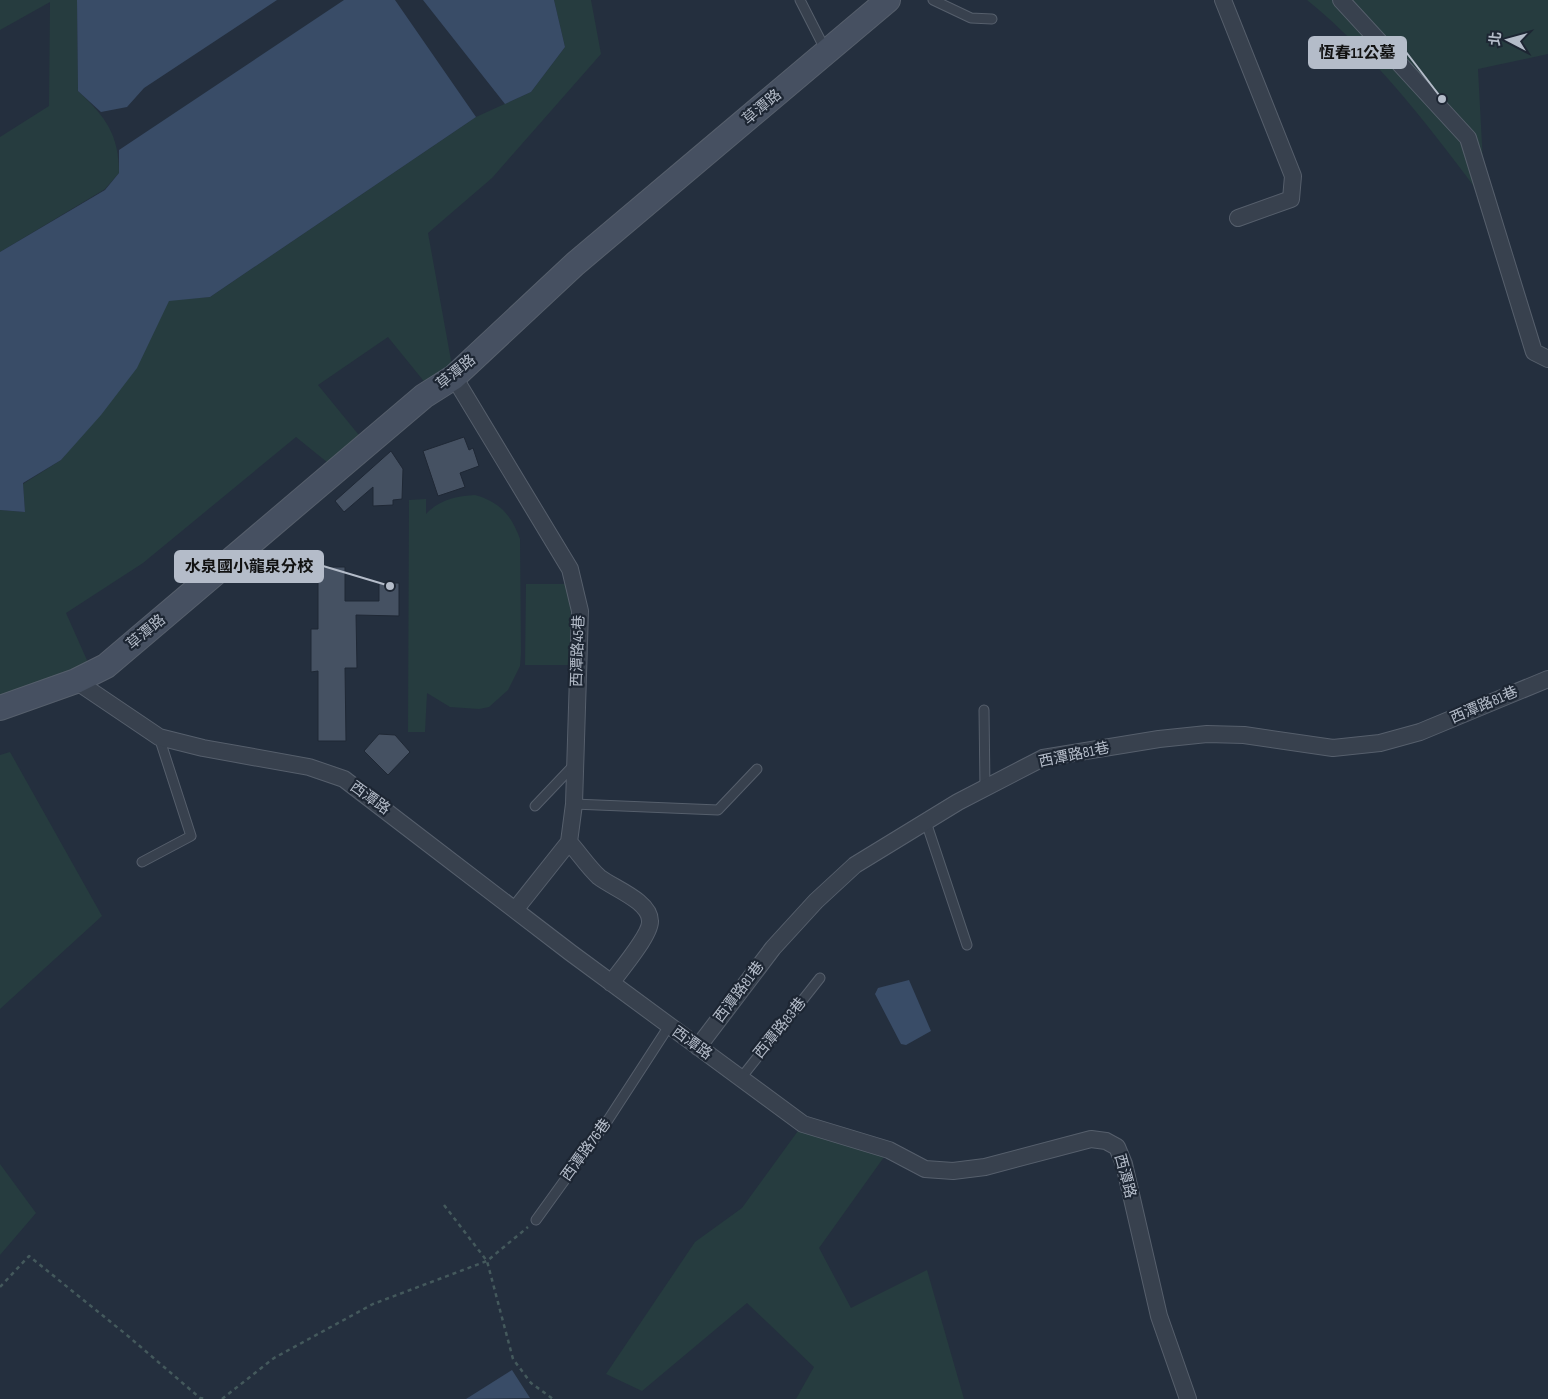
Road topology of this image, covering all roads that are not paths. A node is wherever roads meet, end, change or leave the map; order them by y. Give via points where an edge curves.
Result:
1 (800, 0) edge
2 (888, 0) edge
3 (933, 0) edge
4 (1223, 0) edge
5 (1341, 0) edge
6 (992, 19) dead end
7 (827, 52) junction
8 (1238, 218) dead end
9 (1548, 359) edge
10 (454, 377) junction
11 (1548, 679) edge
12 (76, 681) junction
13 (0, 708) edge
14 (984, 710) dead end
15 (160, 737) junction
16 (575, 765) junction
17 (757, 769) dead end
18 (985, 788) junction
19 (574, 804) junction
20 (535, 806) dead end
21 (926, 822) junction
22 (569, 842) junction
23 (142, 862) dead end
24 (515, 910) junction
25 (967, 946) dead end
26 (820, 978) dead end
27 (612, 983) junction
28 (669, 1026) junction
29 (698, 1048) junction
30 (741, 1078) junction
31 (536, 1220) road end
32 (1188, 1399) edge

1 - 7 lane
2 - 7 street, 草潭路
3 - 6 lane via 971,18
4 - 8 street via 1293,176 1291,198
5 - 9 street via 1468,138 1534,352
7 - 10 street, 草潭路 via 575,264
10 - 12 street, 草潭路 via 424,396 106,666
10 - 16 street, 西潭路45巷 via 570,569 580,611
11 - 18 street, 西潭路81巷 via 1420,732 1380,743 1333,748 1244,735 1207,734 1159,739 1043,758
12 - 13 street, 草潭路
12 - 15 street, 西潭路
14 - 18 lane
15 - 23 lane via 191,836
15 - 24 street, 西潭路 via 309,767 344,779
16 - 19 street, 西潭路45巷
16 - 20 lane
17 - 19 lane via 718,810
18 - 21 street, 西潭路81巷
19 - 22 street, 西潭路45巷
21 - 25 lane
21 - 29 street, 西潭路81巷 via 856,865 816,901 762,962
22 - 24 street
22 - 27 street via 599,876 648,912 651,922 647,932
24 - 27 street, 西潭路
26 - 30 lane, 西潭路83巷
27 - 28 street, 西潭路
28 - 29 street, 西潭路
28 - 31 lane, 西潭路76巷 via 608,1120
29 - 30 street, 西潭路
30 - 32 street, 西潭路 via 803,1124 888,1150 925,1168 953,1172 985,1167 1091,1139 1117,1147 1124,1164 1159,1316

